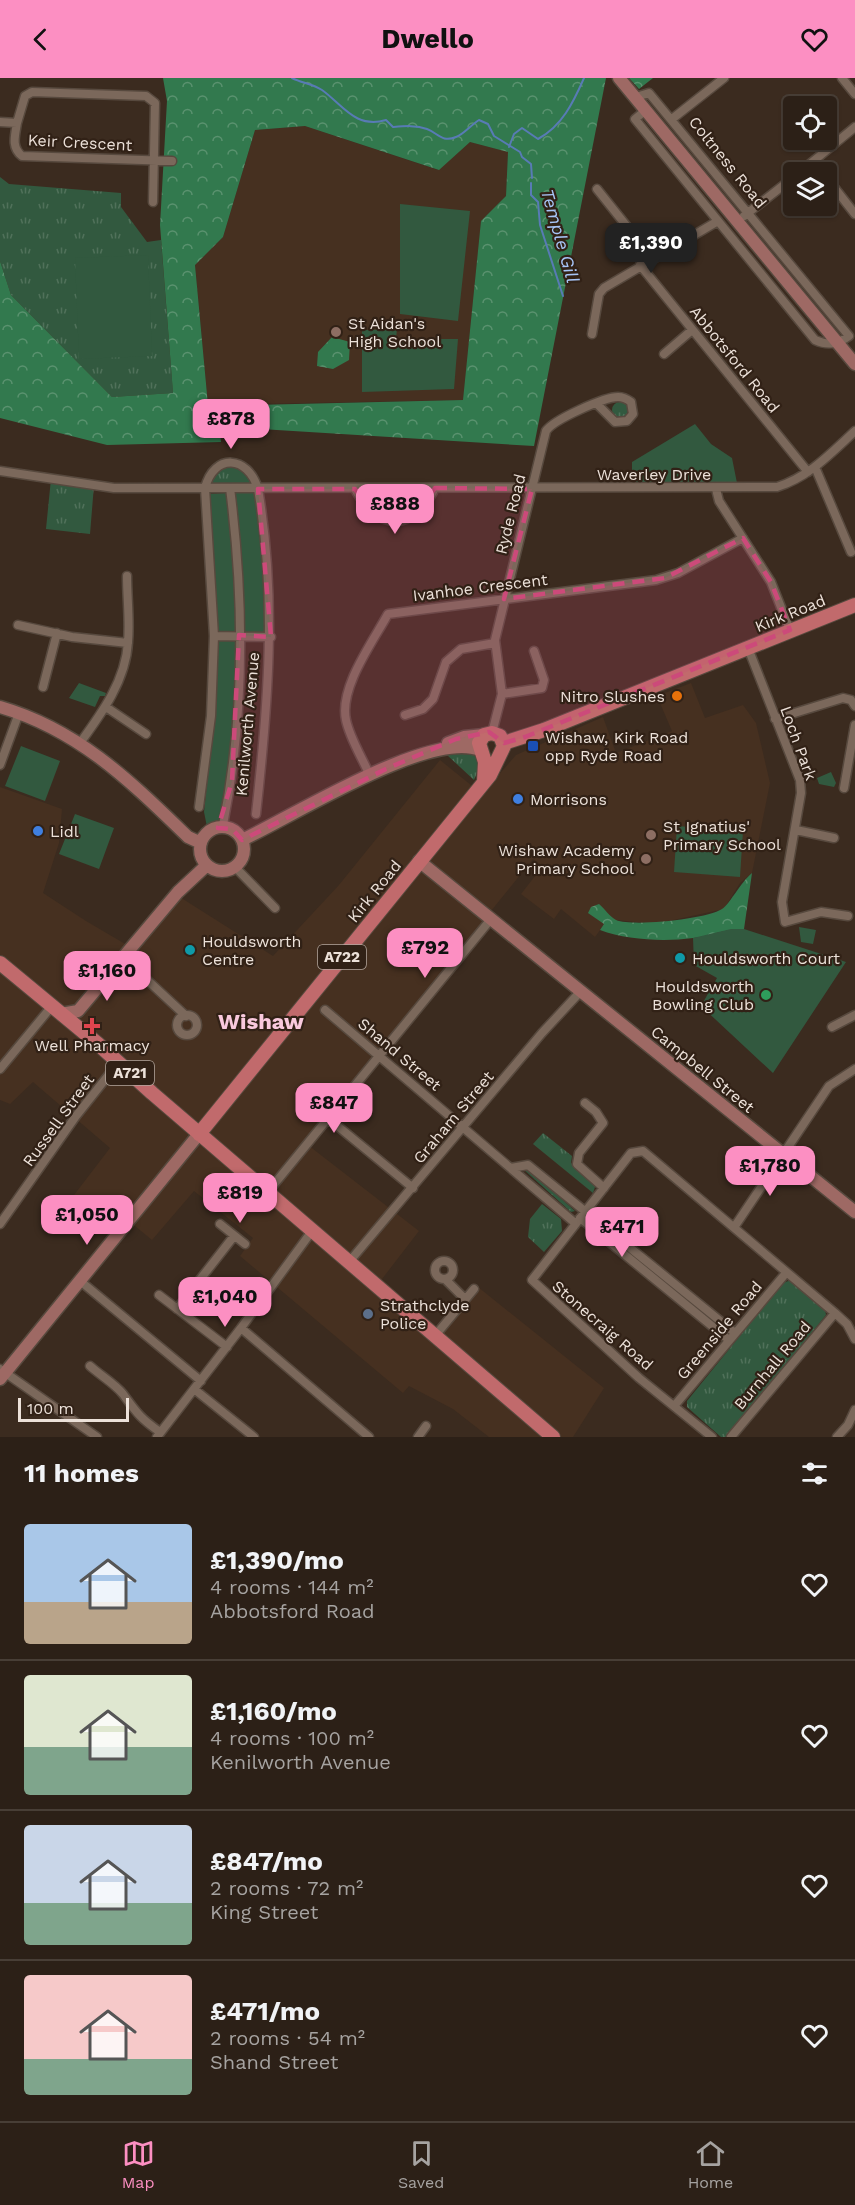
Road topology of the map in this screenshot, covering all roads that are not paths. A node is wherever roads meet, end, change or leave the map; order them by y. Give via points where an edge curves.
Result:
1 (620, 78) edge
2 (724, 78) edge
3 (842, 78) edge
4 (855, 94) edge
5 (636, 97) junction
6 (646, 111) junction
7 (672, 119) junction
8 (0, 122) edge
9 (17, 123) junction
10 (855, 127) edge
11 (155, 160) junction
12 (172, 161) dead end
13 (814, 161) edge
14 (783, 185) edge
15 (597, 189) dead end
16 (837, 191) edge
17 (153, 202) dead end
18 (748, 212) junction
19 (855, 214) edge
20 (718, 221) junction
21 (738, 222) junction
22 (652, 259) junction
23 (640, 265) junction
24 (692, 330) junction
25 (592, 334) dead end
26 (838, 343) junction
27 (664, 354) dead end
28 (855, 364) edge
29 (597, 404) dead end
30 (855, 431) edge
31 (811, 470) junction
32 (0, 471) edge
33 (205, 488) junction
34 (230, 488) junction
35 (435, 488) junction
36 (258, 489) junction
37 (355, 489) junction
38 (532, 489) junction
39 (716, 489) junction
40 (743, 538) junction
41 (851, 552) dead end
42 (127, 576) dead end
43 (504, 599) junction
44 (855, 605) edge
45 (18, 625) dead end
46 (790, 630) junction
47 (57, 633) junction
48 (239, 635) junction
49 (214, 636) junction
50 (271, 637) junction
51 (128, 643) junction
52 (495, 643) junction
53 (748, 648) junction
54 (534, 651) dead end
55 (43, 687) dead end
56 (502, 694) junction
57 (855, 706) edge
58 (0, 707) edge
59 (106, 707) junction
60 (19, 713) junction
61 (405, 715) dead end
62 (775, 719) junction
63 (855, 725) edge
64 (146, 734) dead end
65 (488, 734) junction
66 (80, 743) junction
67 (503, 748) junction
68 (441, 749) junction
69 (482, 752) junction
70 (0, 765) edge
71 (370, 776) junction
72 (484, 781) junction
73 (844, 788) dead end
74 (199, 807) dead end
75 (256, 814) dead end
76 (218, 828) junction
77 (796, 830) junction
78 (834, 838) dead end
79 (242, 840) junction
80 (201, 843) junction
81 (419, 861) junction
82 (207, 865) junction
83 (235, 867) junction
84 (275, 908) dead end
85 (848, 916) dead end
86 (491, 919) junction
87 (131, 950) junction
88 (0, 963) edge
89 (131, 965) junction
90 (110, 972) junction
91 (581, 991) junction
92 (57, 1010) junction
93 (325, 1010) dead end
94 (855, 1015) edge
95 (186, 1016) dead end
96 (832, 1027) dead end
97 (378, 1056) junction
98 (119, 1062) junction
99 (0, 1068) edge
100 (855, 1069) edge
101 (585, 1103) dead end
102 (329, 1119) junction
103 (464, 1127) junction
104 (199, 1134) junction
105 (783, 1154) junction
106 (511, 1168) junction
107 (413, 1188) junction
108 (604, 1188) junction
109 (267, 1193) junction
110 (855, 1212) edge
111 (580, 1217) junction
112 (0, 1224) edge
113 (220, 1224) dead end
114 (735, 1226) junction
115 (312, 1231) junction
116 (234, 1236) junction
117 (245, 1244) dead end
118 (349, 1262) junction
119 (786, 1274) junction
120 (445, 1279) dead end
121 (79, 1280) junction
122 (474, 1289) dead end
123 (159, 1295) dead end
124 (465, 1299) junction
125 (177, 1309) junction
126 (835, 1313) junction
127 (242, 1328) junction
128 (434, 1337) junction
129 (732, 1337) junction
130 (855, 1340) edge
131 (227, 1347) junction
132 (90, 1366) dead end
133 (2, 1373) edge
134 (201, 1381) junction
135 (194, 1389) junction
136 (675, 1405) junction
137 (855, 1410) edge
138 (426, 1426) dead end
139 (852, 1428) edge
140 (158, 1435) edge
141 (840, 1436) edge
142 (97, 1437) edge
143 (254, 1437) edge
144 (369, 1437) edge
145 (418, 1437) edge
146 (553, 1437) edge
147 (712, 1437) edge
148 (731, 1437) edge

1 - 5 street, Coltness Road
2 - 7 street
3 - 4 street
5 - 6 street, Coltness Road
5 - 7 street, Coltness Road via 650,93
6 - 20 street via 635,119
6 - 21 street, Coltness Road
7 - 18 street, Coltness Road
8 - 9 street
9 - 11 street, Keir Crescent via 14,144 22,156
9 - 11 street via 25,96 32,92 146,96 155,103
10 - 13 street
11 - 12 street, Keir Crescent
11 - 17 street
14 - 18 street
15 - 22 street
16 - 19 street
18 - 21 street
18 - 26 street, Coltness Road via 849,336
20 - 22 street
20 - 26 street via 815,339
21 - 26 street, Coltness Road
22 - 23 street
23 - 24 street, Abbotsford Road
23 - 25 street via 598,294
24 - 27 street
24 - 31 street, Abbotsford Road
26 - 28 street, Coltness Road
29 - 38 street, Ryde Road via 549,426
30 - 31 street, Waverley Drive
31 - 39 street, Waverley Drive via 794,482 777,487
31 - 41 street, Abbotsford Road
32 - 33 street, Waverley Drive via 114,488
33 - 34 street, Waverley Drive
33 - 36 street via 216,467 237,463 251,473
33 - 49 street
34 - 36 street, Waverley Drive
34 - 48 street, Kenilworth Avenue via 239,570
35 - 37 street, Waverley Drive
35 - 37 street via 418,512 390,522 373,514
35 - 38 street, Waverley Drive
36 - 37 street, Waverley Drive
36 - 50 street, Kenilworth Avenue
38 - 39 street, Waverley Drive
38 - 43 street, Ryde Road
39 - 40 street via 719,501
40 - 43 street, Ivanhoe Crescent via 665,578
40 - 46 street via 771,582
42 - 51 street
43 - 52 street, Ryde Road
43 - 71 street, Ivanhoe Crescent via 387,614 346,692 344,708 346,723
44 - 46 main road, Kirk Road
45 - 47 street
46 - 53 main road, Kirk Road
47 - 51 street
47 - 55 street
48 - 49 street, Kenilworth Avenue
48 - 50 street, Kenilworth Avenue
48 - 76 street, Kenilworth Avenue via 232,781 223,825
49 - 74 street via 211,716
50 - 75 street, Kenilworth Avenue
51 - 59 street
52 - 56 street, Ryde Road
52 - 61 street via 461,649 446,662 433,699 423,709
53 - 62 street, Loch Park
53 - 67 main road, Kirk Road
54 - 56 street via 544,680 542,688
56 - 65 street, Ryde Road
57 - 62 street via 843,698
58 - 60 street
59 - 64 street
59 - 66 street
60 - 66 street
60 - 70 street
62 - 77 street, Loch Park via 800,780
63 - 73 street
65 - 67 main road via 500,736
65 - 68 street via 456,740
65 - 69 main road via 480,740
66 - 80 street via 109,763 188,837
67 - 69 main road, Kirk Road via 491,758
67 - 72 main road, Kirk Road / A722
68 - 69 street via 459,746
68 - 71 street
69 - 72 main road
71 - 79 street
72 - 81 main road, Kirk Road / A722
76 - 79 street via 232,829
76 - 80 street
77 - 78 street
77 - 85 street, Loch Park via 782,902 785,922 821,912
79 - 83 street via 244,854
80 - 82 street
81 - 86 street, Campbell Street
81 - 104 main road, Kirk Road / A722
82 - 83 street via 226,871
82 - 87 street via 178,892
83 - 84 street
86 - 91 street, Campbell Street
86 - 97 street
87 - 89 street
87 - 90 street
88 - 92 main road, A721
89 - 90 street
89 - 95 street
90 - 92 street via 78,1011
91 - 103 street, Graham Street
91 - 105 street, Campbell Street
92 - 98 main road, A721
92 - 99 street
93 - 97 street, Shand Street
94 - 96 street
97 - 102 street
97 - 103 street, Shand Street
98 - 104 main road, A721
98 - 112 street, Russell Street
100 - 105 street via 830,1086
101 - 108 street via 603,1123 579,1153 577,1164
102 - 107 street
102 - 109 street
103 - 106 street, Shand Street
103 - 107 street, Graham Street
104 - 109 main road, A721
104 - 121 street
105 - 110 street, Campbell Street
105 - 114 street
106 - 111 street, Shand Street
106 - 111 street, Shand Street via 528,1165
107 - 118 street, Graham Street
108 - 111 street, Stonecraig Road
108 - 114 street, Stonecraig Road via 631,1153 643,1151
109 - 115 main road, A721
111 - 129 street, Shand Street
111 - 136 street, Stonecraig Road via 534,1275 534,1284
113 - 116 street
114 - 119 street, Stonecraig Road
115 - 118 main road, A721
115 - 127 street
116 - 117 street
116 - 125 street
118 - 128 main road, A721
119 - 126 street, Stonecraig Road
119 - 129 street, Greenside Road
120 - 124 street
121 - 133 street
121 - 134 street
122 - 124 street
123 - 125 street
124 - 128 street
125 - 131 street
126 - 130 street, Stonecraig Road via 847,1324
126 - 148 street, Burnhall Road
127 - 131 street
127 - 144 street
128 - 146 main road, A721
129 - 136 street, Greenside Road
131 - 134 street
132 - 140 street via 123,1394 129,1406
133 - 142 street
134 - 135 street
135 - 140 street
135 - 143 street
136 - 147 street, Stonecraig Road
137 - 139 street
138 - 145 street
139 - 141 street

